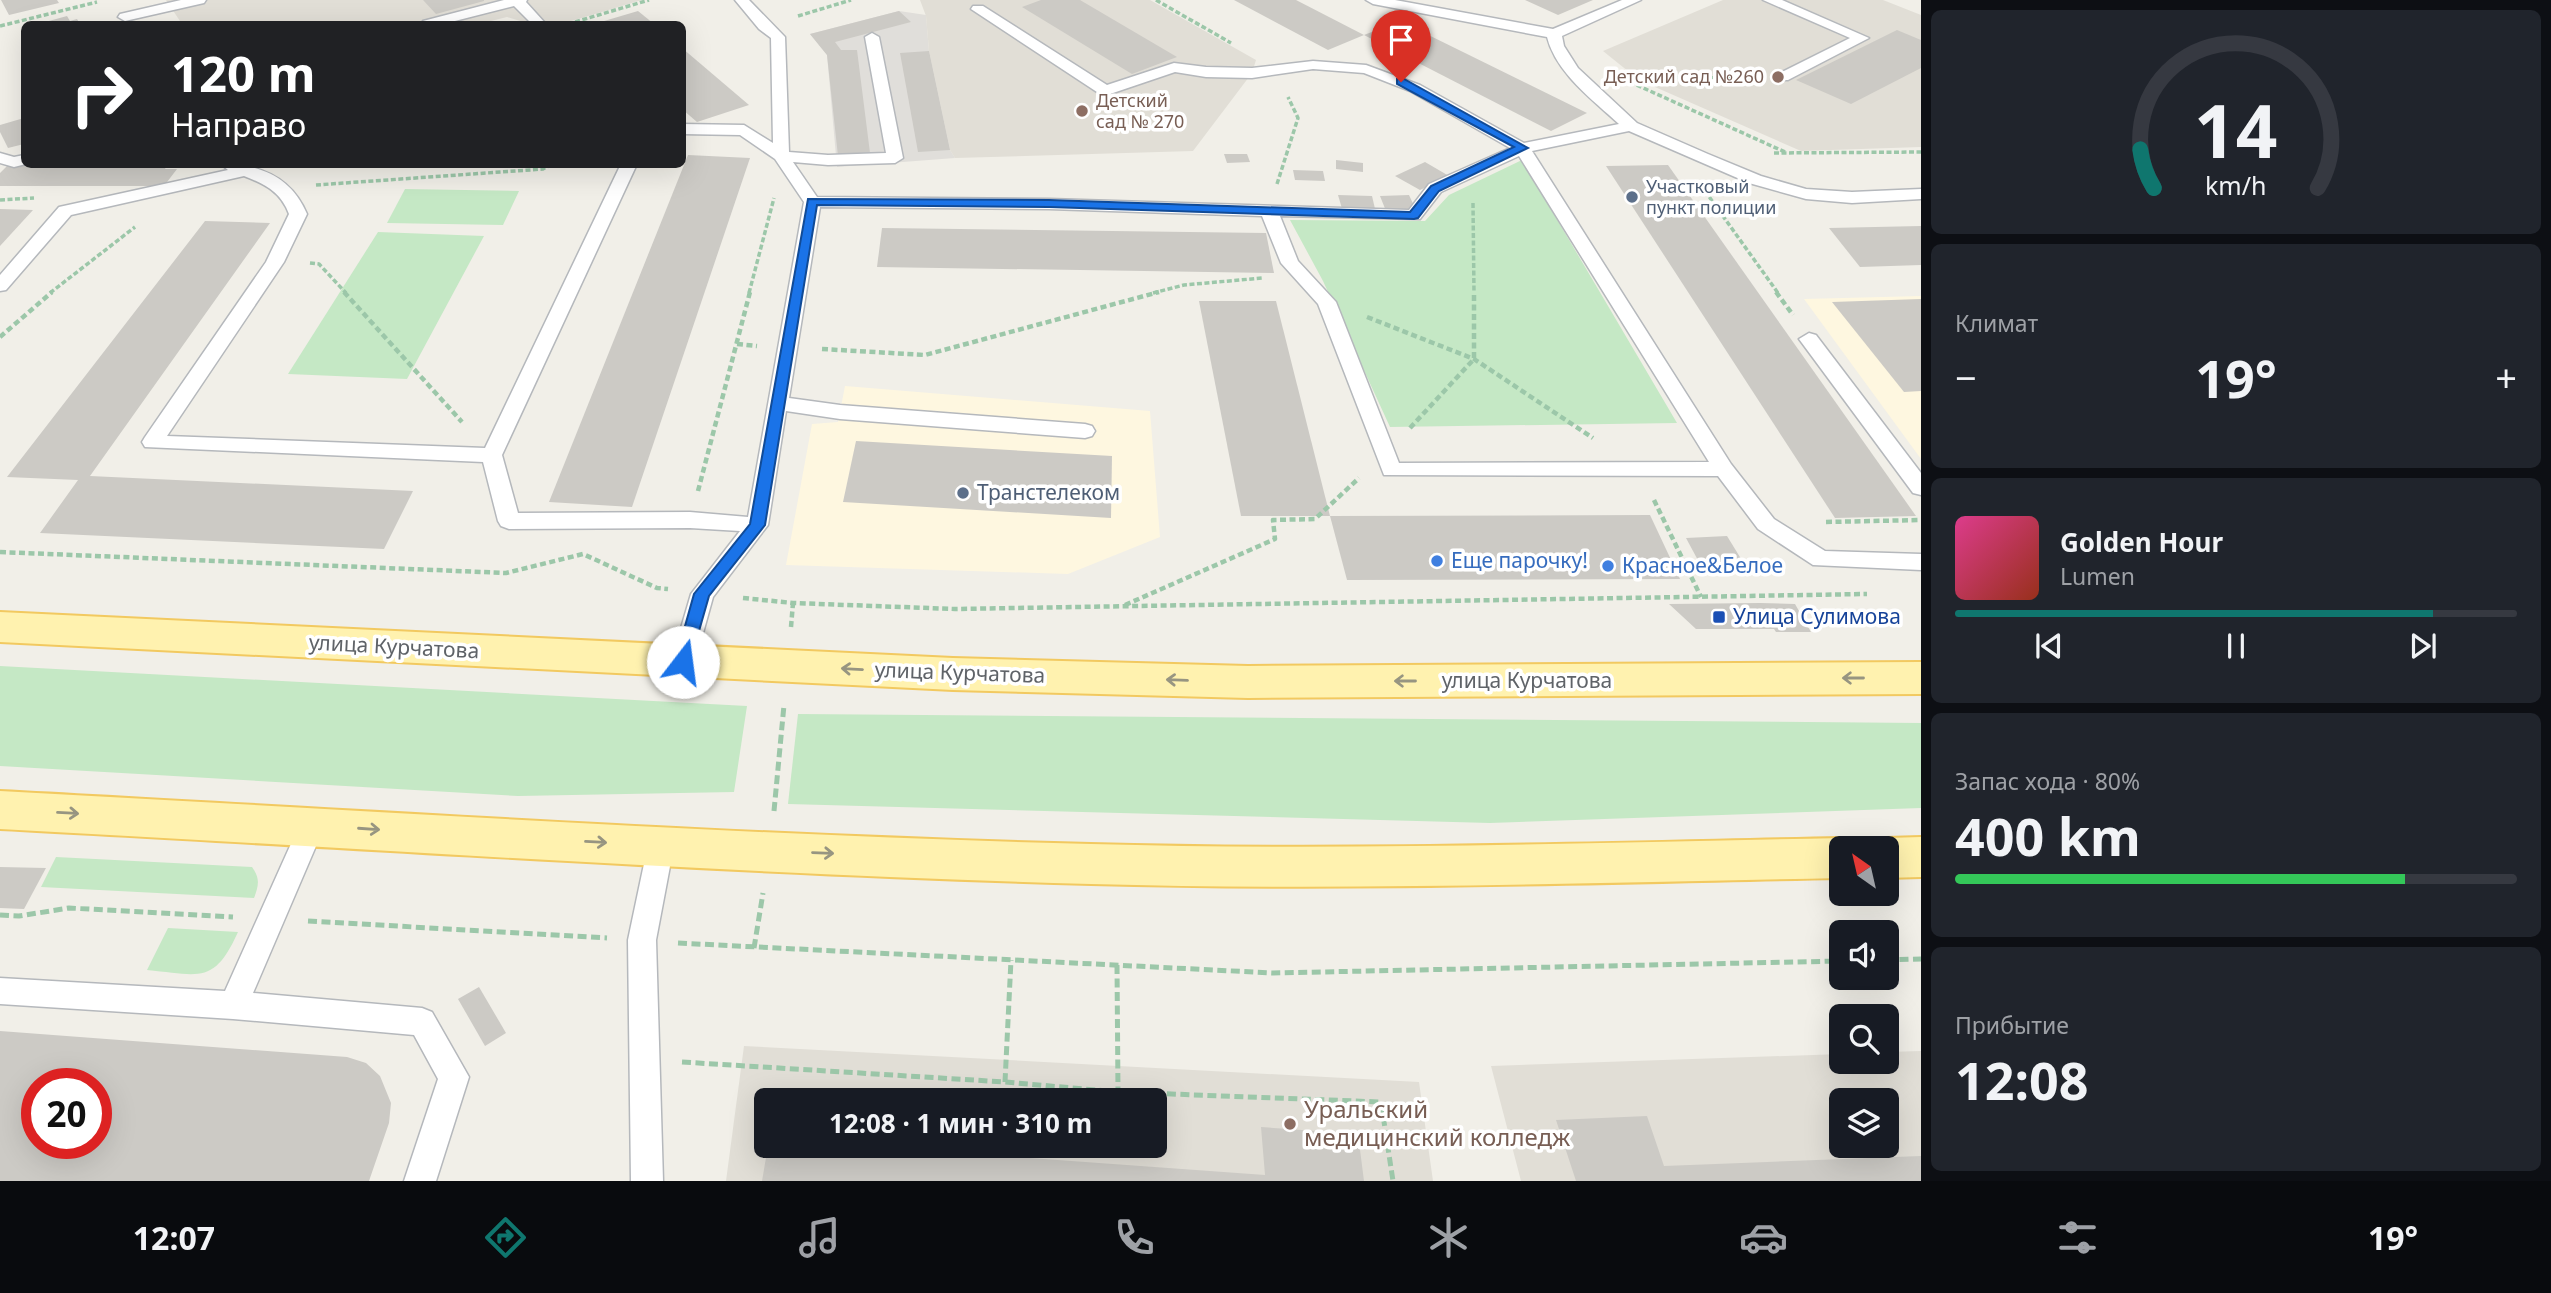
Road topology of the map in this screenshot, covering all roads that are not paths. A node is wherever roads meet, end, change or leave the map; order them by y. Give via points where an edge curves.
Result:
1 (199, 0) edge
2 (518, 0) edge
3 (742, 0) edge
4 (1373, 0) edge
5 (1770, 0) edge
6 (1631, 1) edge
7 (978, 9) dead end
8 (124, 17) edge
9 (439, 21) edge
10 (536, 21) edge
11 (1554, 34) junction
12 (872, 37) dead end
13 (1783, 77) road end
14 (1632, 126) junction
15 (686, 129) edge
16 (1522, 148) junction
17 (781, 156) junction
18 (0, 158) edge
19 (21, 160) edge
20 (236, 168) edge
21 (627, 168) edge
22 (1921, 194) edge
23 (812, 202) junction
24 (1269, 211) junction
25 (0, 286) edge
26 (1809, 339) road end
27 (778, 403) junction
28 (1085, 431) dead end
29 (492, 455) junction
30 (1724, 469) junction
31 (1921, 488) edge
32 (757, 525) junction
33 (1921, 562) edge
34 (0, 627) edge
35 (683, 662) junction
36 (1921, 678) edge
37 (0, 810) edge
38 (312, 825) junction
39 (661, 845) junction
40 (1921, 857) edge
41 (1829, 858) edge
42 (1899, 858) edge
43 (0, 991) edge
44 (233, 1005) junction
45 (420, 1181) edge
46 (648, 1181) edge

1 - 8 lane
2 - 9 lane
2 - 10 lane
3 - 17 lane via 778,37
4 - 11 lane
5 - 13 lane via 1862,38
6 - 11 lane
7 - 16 lane via 1105,91 1174,67 1229,73 1312,65 1366,69 1415,88
11 - 14 lane via 1554,44 1570,69
12 - 17 lane via 895,158
14 - 16 lane
14 - 22 lane via 1784,188 1828,197
15 - 17 lane via 744,130
16 - 24 lane via 1435,188 1414,215
16 - 30 lane
17 - 23 lane
18 - 19 lane
20 - 25 lane via 65,211
20 - 29 lane via 281,186 294,198 299,214 275,262 152,442
21 - 29 lane
23 - 24 lane
23 - 27 lane
24 - 30 lane via 1290,263 1328,302 1391,470
26 - 31 lane
27 - 28 lane
27 - 32 lane
29 - 32 lane via 509,521 690,520
30 - 33 lane via 1766,524 1821,559
32 - 35 lane via 702,594
34 - 35 main road, улица Курчатова
36 -> 35 main road, улица Курчатова via 1248,682
37 -> 38 main road
38 -> 39 main road
38 - 44 lane
39 -> 41 main road via 1094,864 1419,866
39 - 46 lane via 642,940
40 - 42 main road
43 - 44 lane
44 - 45 lane via 422,1022 454,1077

